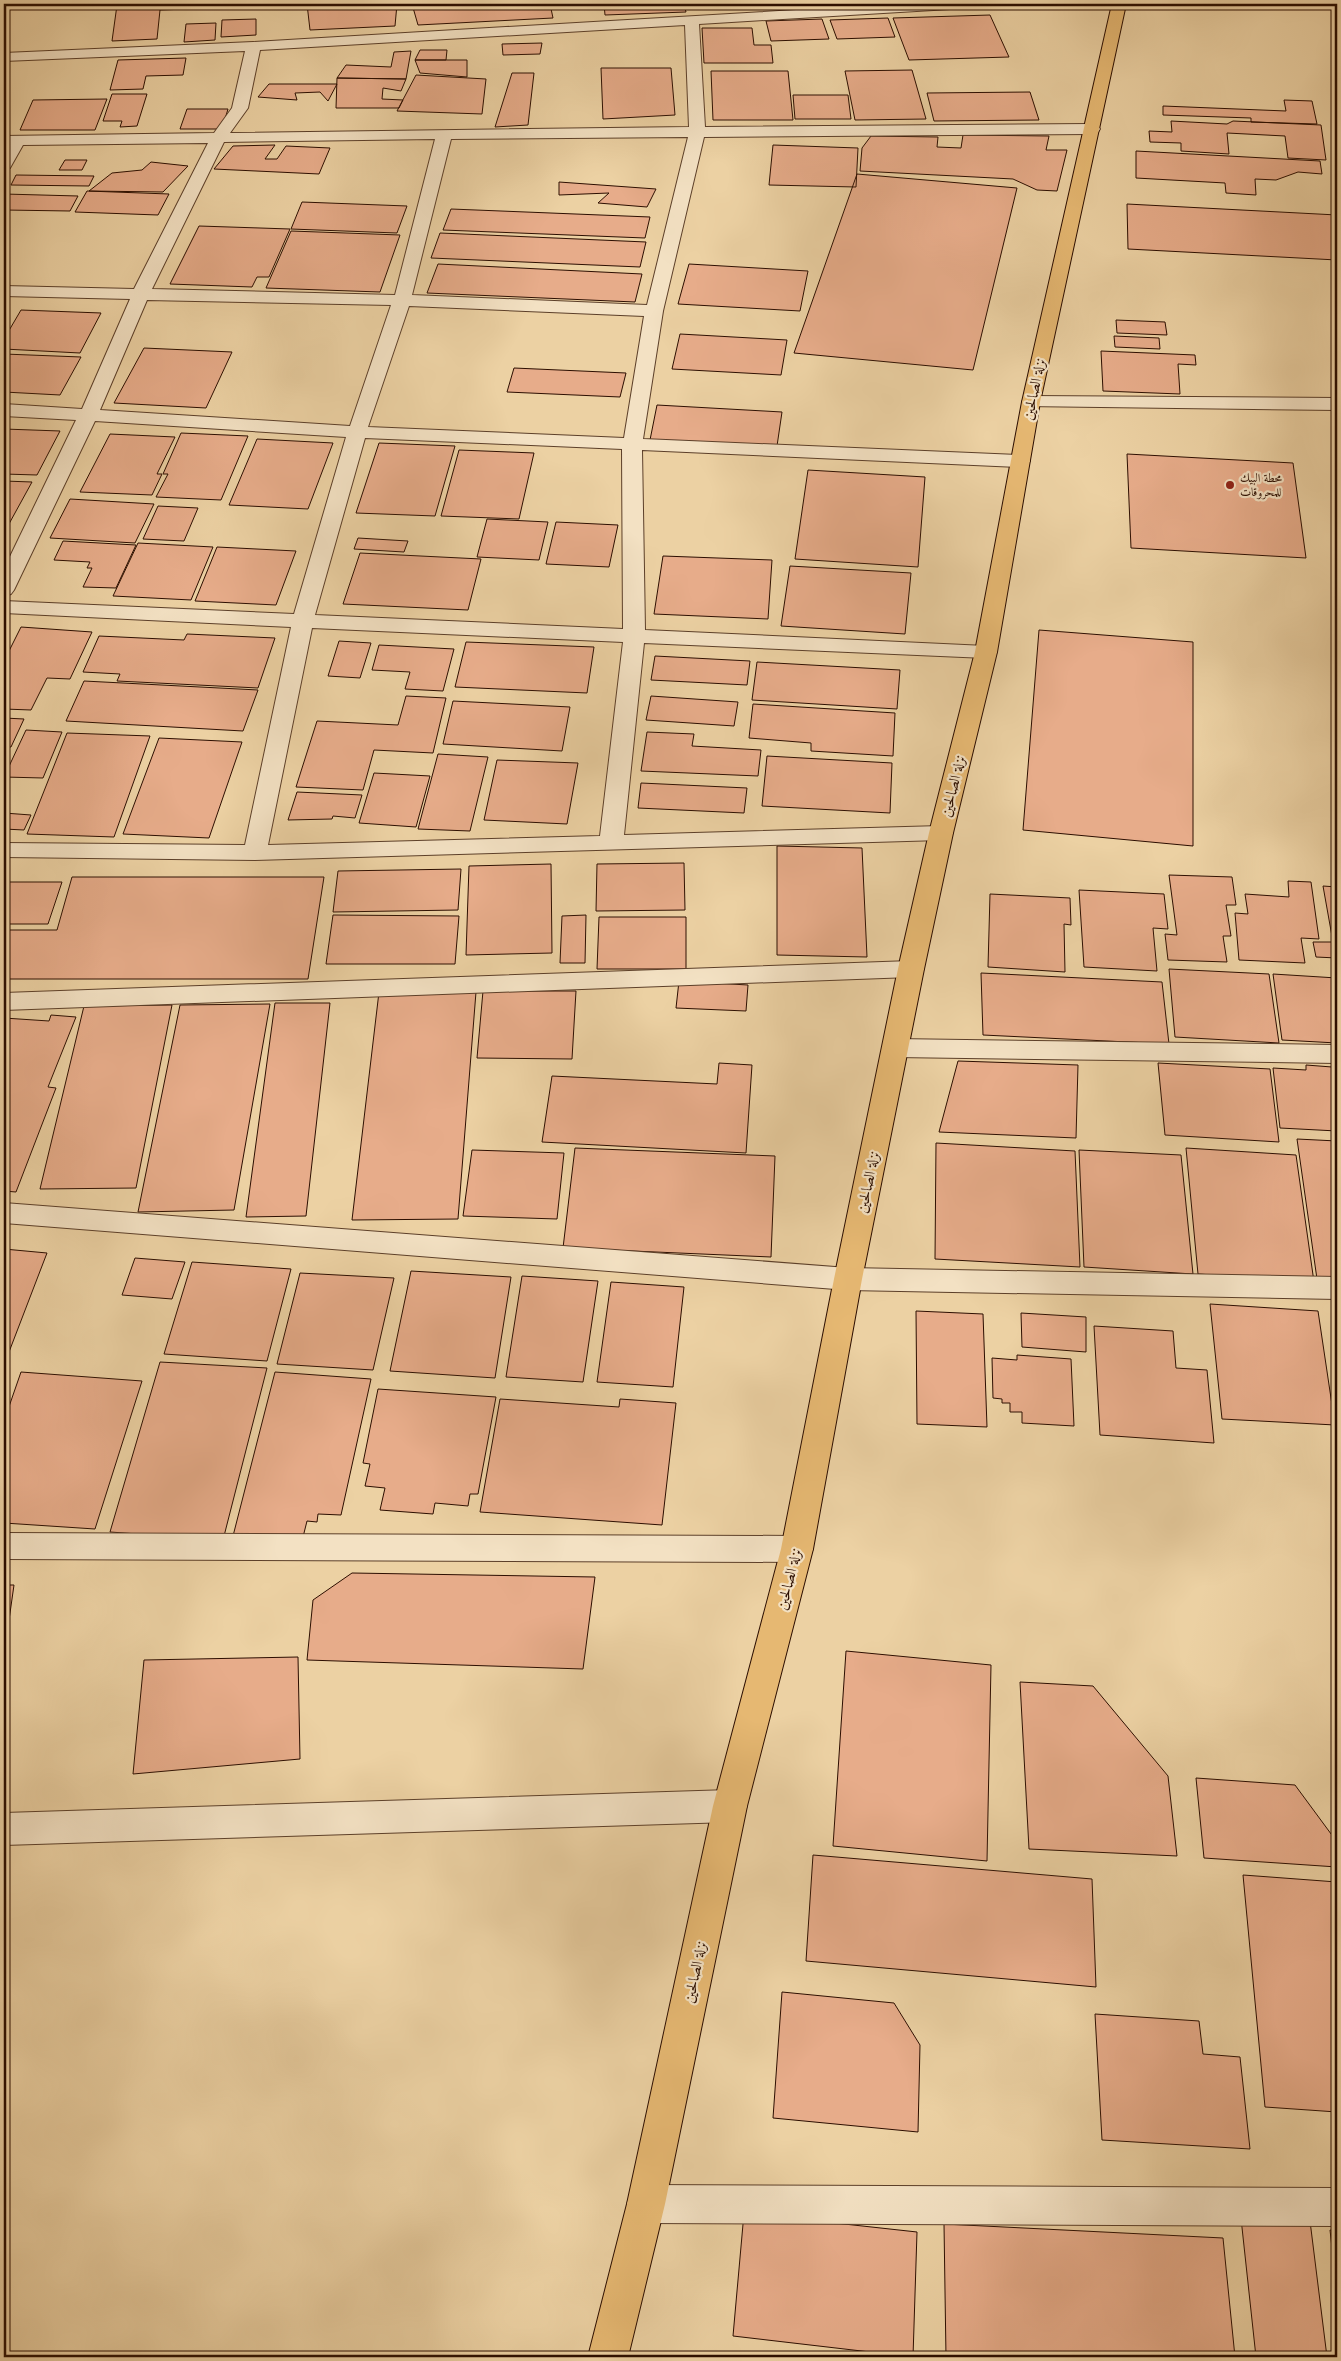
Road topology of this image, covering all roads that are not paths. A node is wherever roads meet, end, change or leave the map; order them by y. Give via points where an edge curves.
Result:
1 (967, 4) edge
2 (1119, 4) edge
3 (692, 20) junction
4 (252, 46) junction
5 (4, 57) edge
6 (1092, 130) junction
7 (697, 133) junction
8 (444, 134) junction
9 (218, 138) junction
10 (11, 141) edge
11 (4, 165) edge
12 (4, 291) edge
13 (140, 293) junction
14 (402, 300) junction
15 (654, 311) junction
16 (1031, 402) junction
17 (1337, 404) edge
18 (4, 410) edge
19 (88, 416) junction
20 (357, 432) junction
21 (632, 445) junction
22 (1020, 462) junction
23 (4, 590) edge
24 (4, 607) edge
25 (302, 621) junction
26 (634, 636) junction
27 (986, 652) junction
28 (941, 833) junction
29 (611, 842) junction
30 (4, 850) edge
31 (256, 853) junction
32 (911, 969) junction
33 (4, 1002) edge
34 (896, 1048) junction
35 (1337, 1054) edge
36 (4, 1213) edge
37 (848, 1279) junction
38 (1337, 1288) edge
39 (4, 1546) edge
40 (797, 1550) junction
41 (730, 1806) junction
42 (4, 1829) edge
43 (646, 2204) junction
44 (1337, 2207) edge
45 (608, 2357) edge

1 - 3 street
2 - 6 main road, نزلة الصالحين
3 - 4 street
3 - 7 street
4 - 5 street
4 - 9 street via 240,108
6 - 7 street
6 - 16 main road, نزلة الصالحين
7 - 8 street
7 - 15 street
8 - 9 street
8 - 14 street
9 - 10 street
9 - 13 street
10 - 11 street
12 - 13 street
13 - 14 street
13 - 19 street
14 - 15 street
14 - 20 street
15 - 21 street
16 - 17 street
16 - 22 main road, نزلة الصالحين
18 - 19 street
19 - 20 street
19 - 23 street
20 - 21 street
20 - 25 street
21 - 22 street
21 - 26 street
22 - 27 main road, نزلة الصالحين
24 - 25 street
25 - 26 street
25 - 31 street
26 - 27 street
26 - 29 street
27 - 28 main road, نزلة الصالحين
28 - 29 street
28 - 32 main road, نزلة الصالحين
29 - 31 street
30 - 31 street
32 - 33 street
32 - 34 main road, نزلة الصالحين
34 - 35 street
34 - 37 main road, نزلة الصالحين
36 - 37 street
37 - 38 street
37 - 40 main road, نزلة الصالحين
39 - 40 street
40 - 41 main road, نزلة الصالحين
41 - 42 street
41 - 43 main road, نزلة الصالحين
43 - 44 street
43 - 45 main road, نزلة الصالحين

